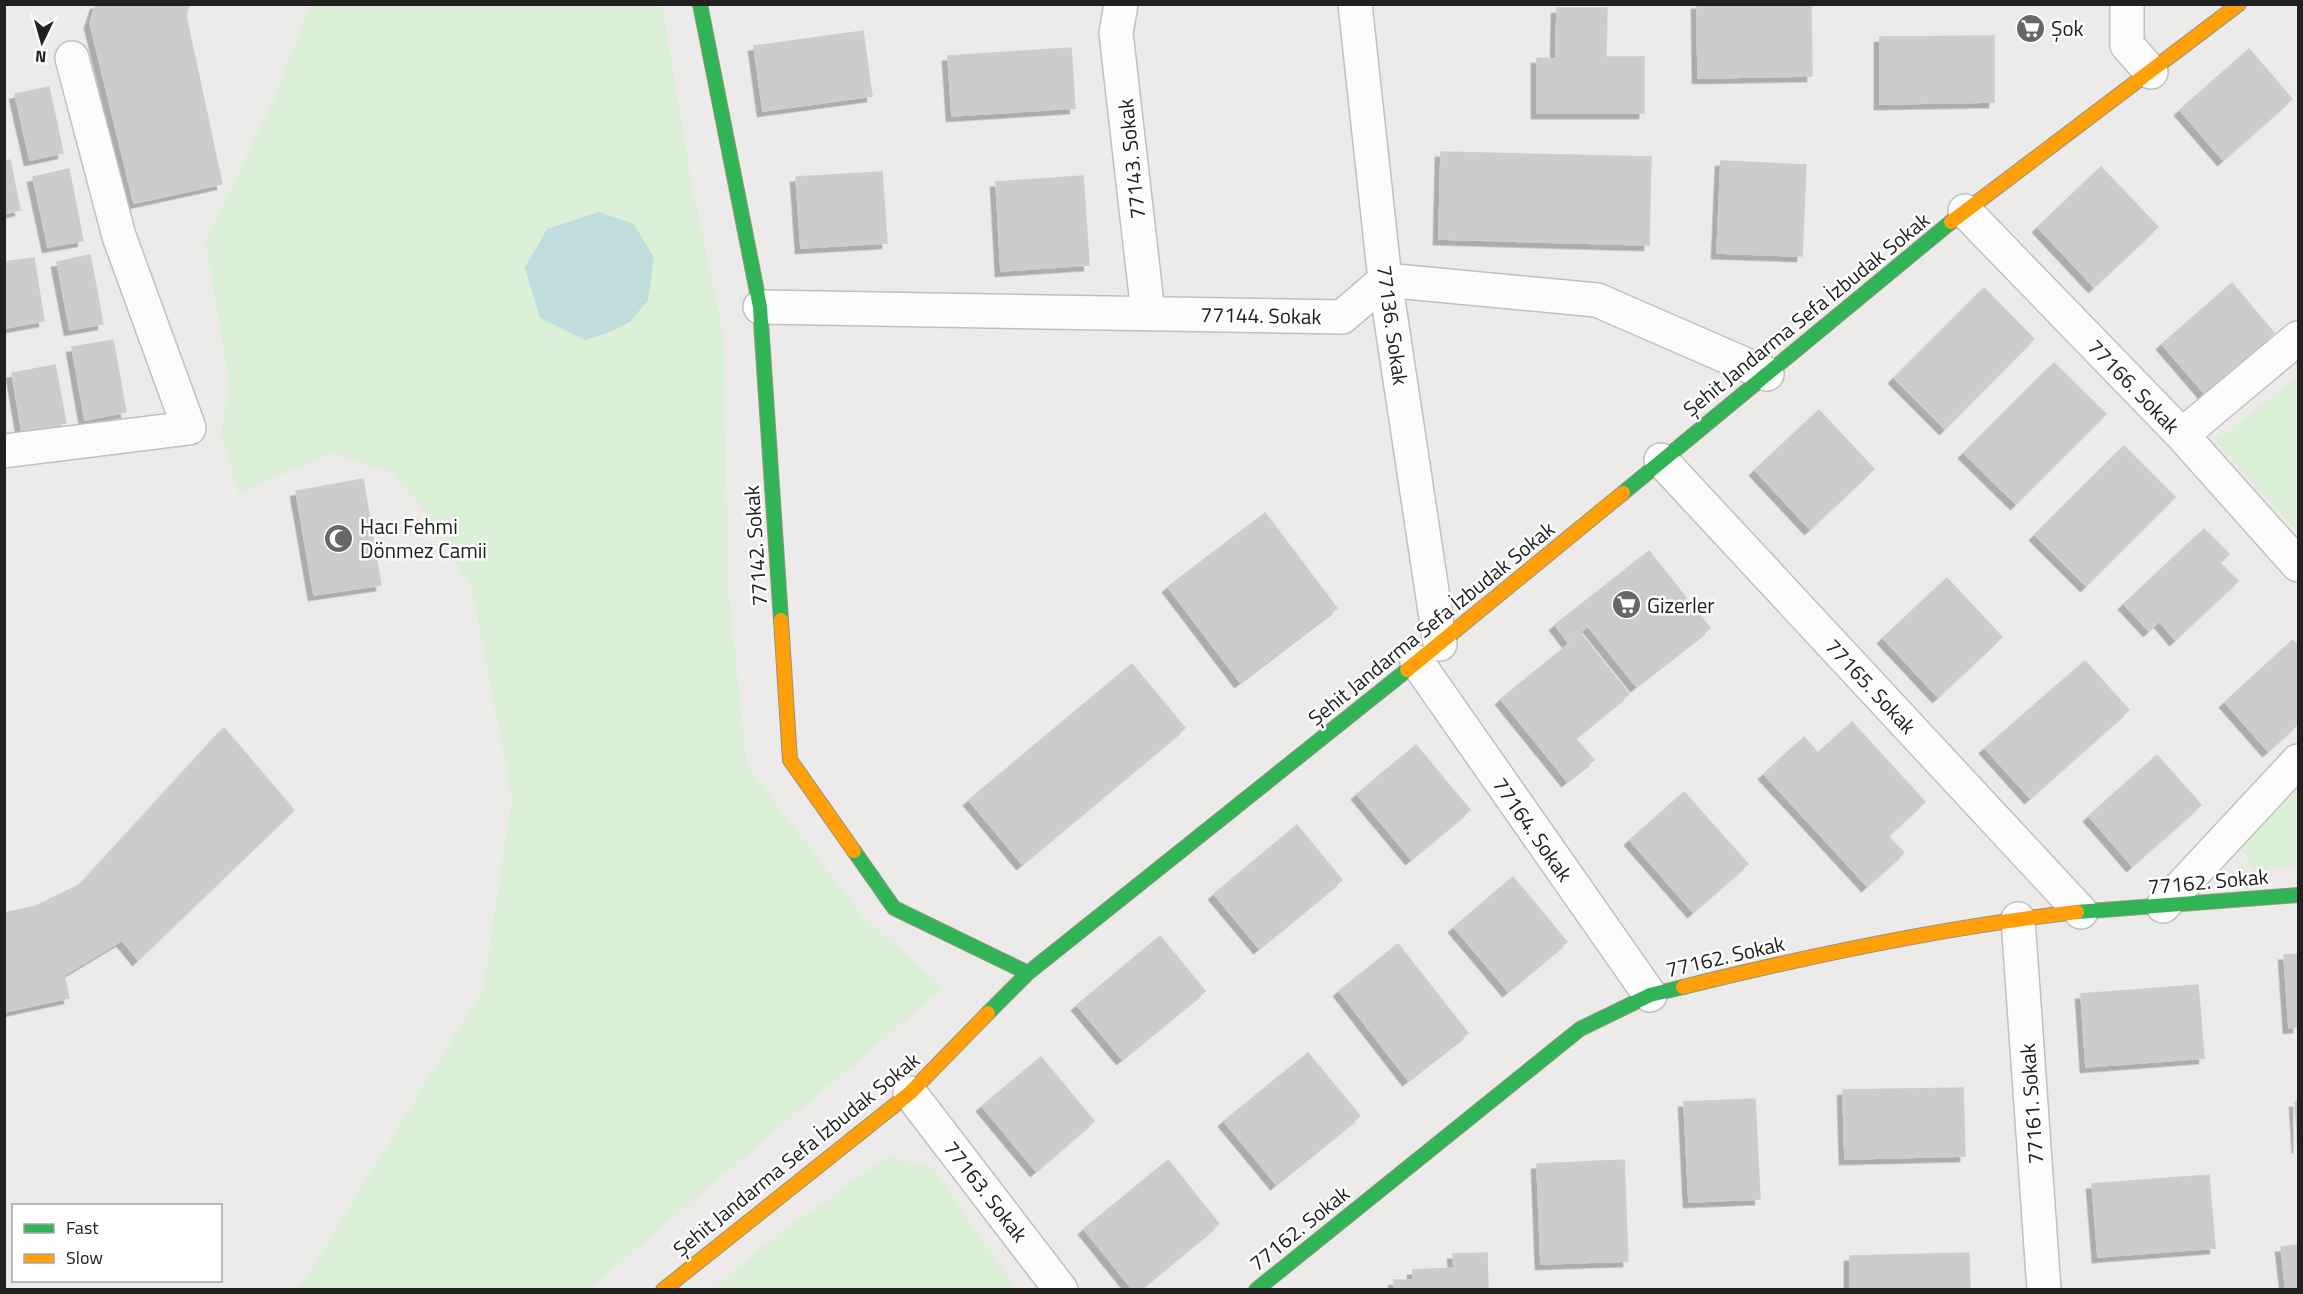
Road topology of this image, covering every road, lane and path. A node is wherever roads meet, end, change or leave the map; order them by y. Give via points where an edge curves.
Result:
1 (700, 4) edge
2 (1121, 4) edge
3 (1355, 4) edge
4 (2127, 4) edge
5 (2240, 4) edge
6 (72, 58) dead end
7 (2151, 72) junction
8 (1965, 211) junction
9 (1385, 280) junction
10 (760, 307) junction
11 (1148, 314) junction
12 (2298, 338) edge
13 (1767, 374) junction
14 (2182, 435) junction
15 (5, 448) edge
16 (1661, 460) junction
17 (2298, 565) edge
18 (1429, 653) junction
19 (2298, 761) edge
20 (2298, 895) edge
21 (2163, 906) junction
22 (2081, 912) junction
23 (2018, 919) junction
24 (1028, 973) junction
25 (1650, 995) junction
26 (910, 1094) junction
27 (663, 1290) edge
28 (1061, 1290) edge
29 (1256, 1290) edge
30 (2044, 1290) edge

1 - 10 street, 77142. Sokak
2 - 11 street, 77143. Sokak via 1116,33
3 - 9 street, 77136. Sokak
4 - 7 street via 2127,45
5 - 7 street, Şehit Jandarma Sefa İzbudak Sokak
6 - 15 street via 120,236 189,428
7 - 8 street, Şehit Jandarma Sefa İzbudak Sokak
8 - 13 street, Şehit Jandarma Sefa İzbudak Sokak
8 - 14 street, 77166. Sokak
9 - 11 street, 77144. Sokak via 1342,317
9 - 13 street via 1597,300
9 - 18 street, 77136. Sokak
10 - 11 street, 77144. Sokak
10 - 24 street, 77142. Sokak via 790,760 894,908
12 - 14 street
13 - 16 street, Şehit Jandarma Sefa İzbudak Sokak
14 - 17 street, 77166. Sokak
16 - 18 street, Şehit Jandarma Sefa İzbudak Sokak
16 - 22 street, 77165. Sokak
18 - 24 street, Şehit Jandarma Sefa İzbudak Sokak
18 - 25 street, 77164. Sokak
19 - 21 street
20 - 21 street, 77162. Sokak
21 - 22 street, 77162. Sokak
22 - 23 street, 77162. Sokak
23 - 25 street, 77162. Sokak via 1779,963
23 - 30 street, 77161. Sokak
24 - 26 street, Şehit Jandarma Sefa İzbudak Sokak
25 - 29 street, 77162. Sokak via 1580,1029
26 - 27 street, Şehit Jandarma Sefa İzbudak Sokak
26 - 28 street, 77163. Sokak

